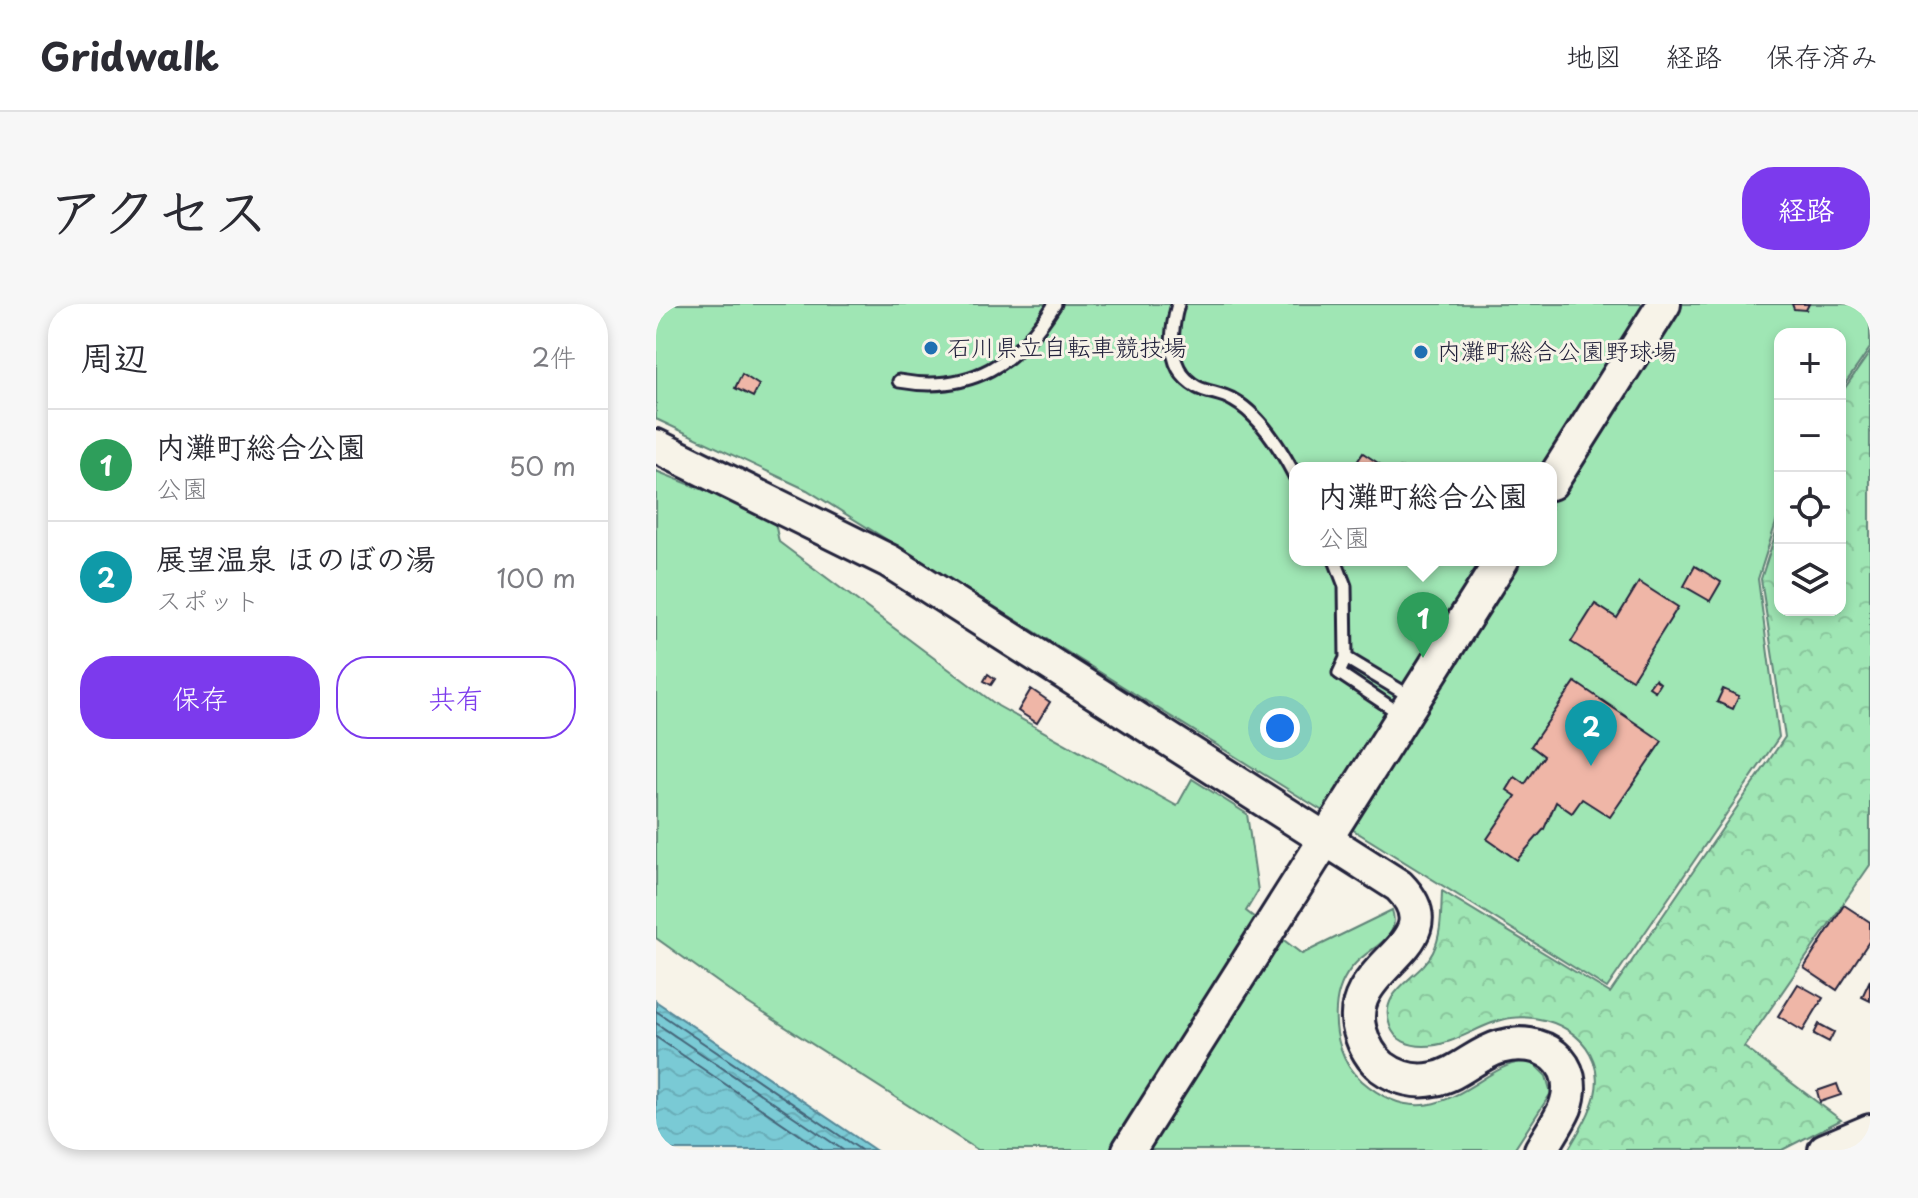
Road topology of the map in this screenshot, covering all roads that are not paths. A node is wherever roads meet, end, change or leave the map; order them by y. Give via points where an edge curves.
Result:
1 (1055, 304) edge
2 (1178, 304) edge
3 (1664, 304) edge
4 (899, 381) dead end
5 (656, 446) edge
6 (1289, 467) edge
7 (1557, 473) edge
8 (1337, 566) edge
9 (1498, 566) edge
10 (1346, 658) junction
11 (1409, 708) junction
12 (1328, 839) junction
13 (1870, 1131) edge
14 (1129, 1150) edge
15 (1541, 1150) edge
16 (1825, 1150) edge

1 - 4 lane via 1006,364 951,384
2 - 6 lane via 1170,333 1178,368 1196,387 1232,399 1255,417
3 - 7 street
5 - 12 street via 889,561
8 - 10 lane via 1345,586
9 - 11 street
10 - 11 lane
10 - 11 lane via 1339,673
11 - 12 street
12 - 14 street
12 - 15 street via 1399,886 1413,905 1408,944 1376,971 1359,1005 1359,1028 1370,1055 1400,1077 1434,1080 1497,1048 1530,1044 1547,1049 1564,1065 1569,1085 1565,1107
13 - 16 street

